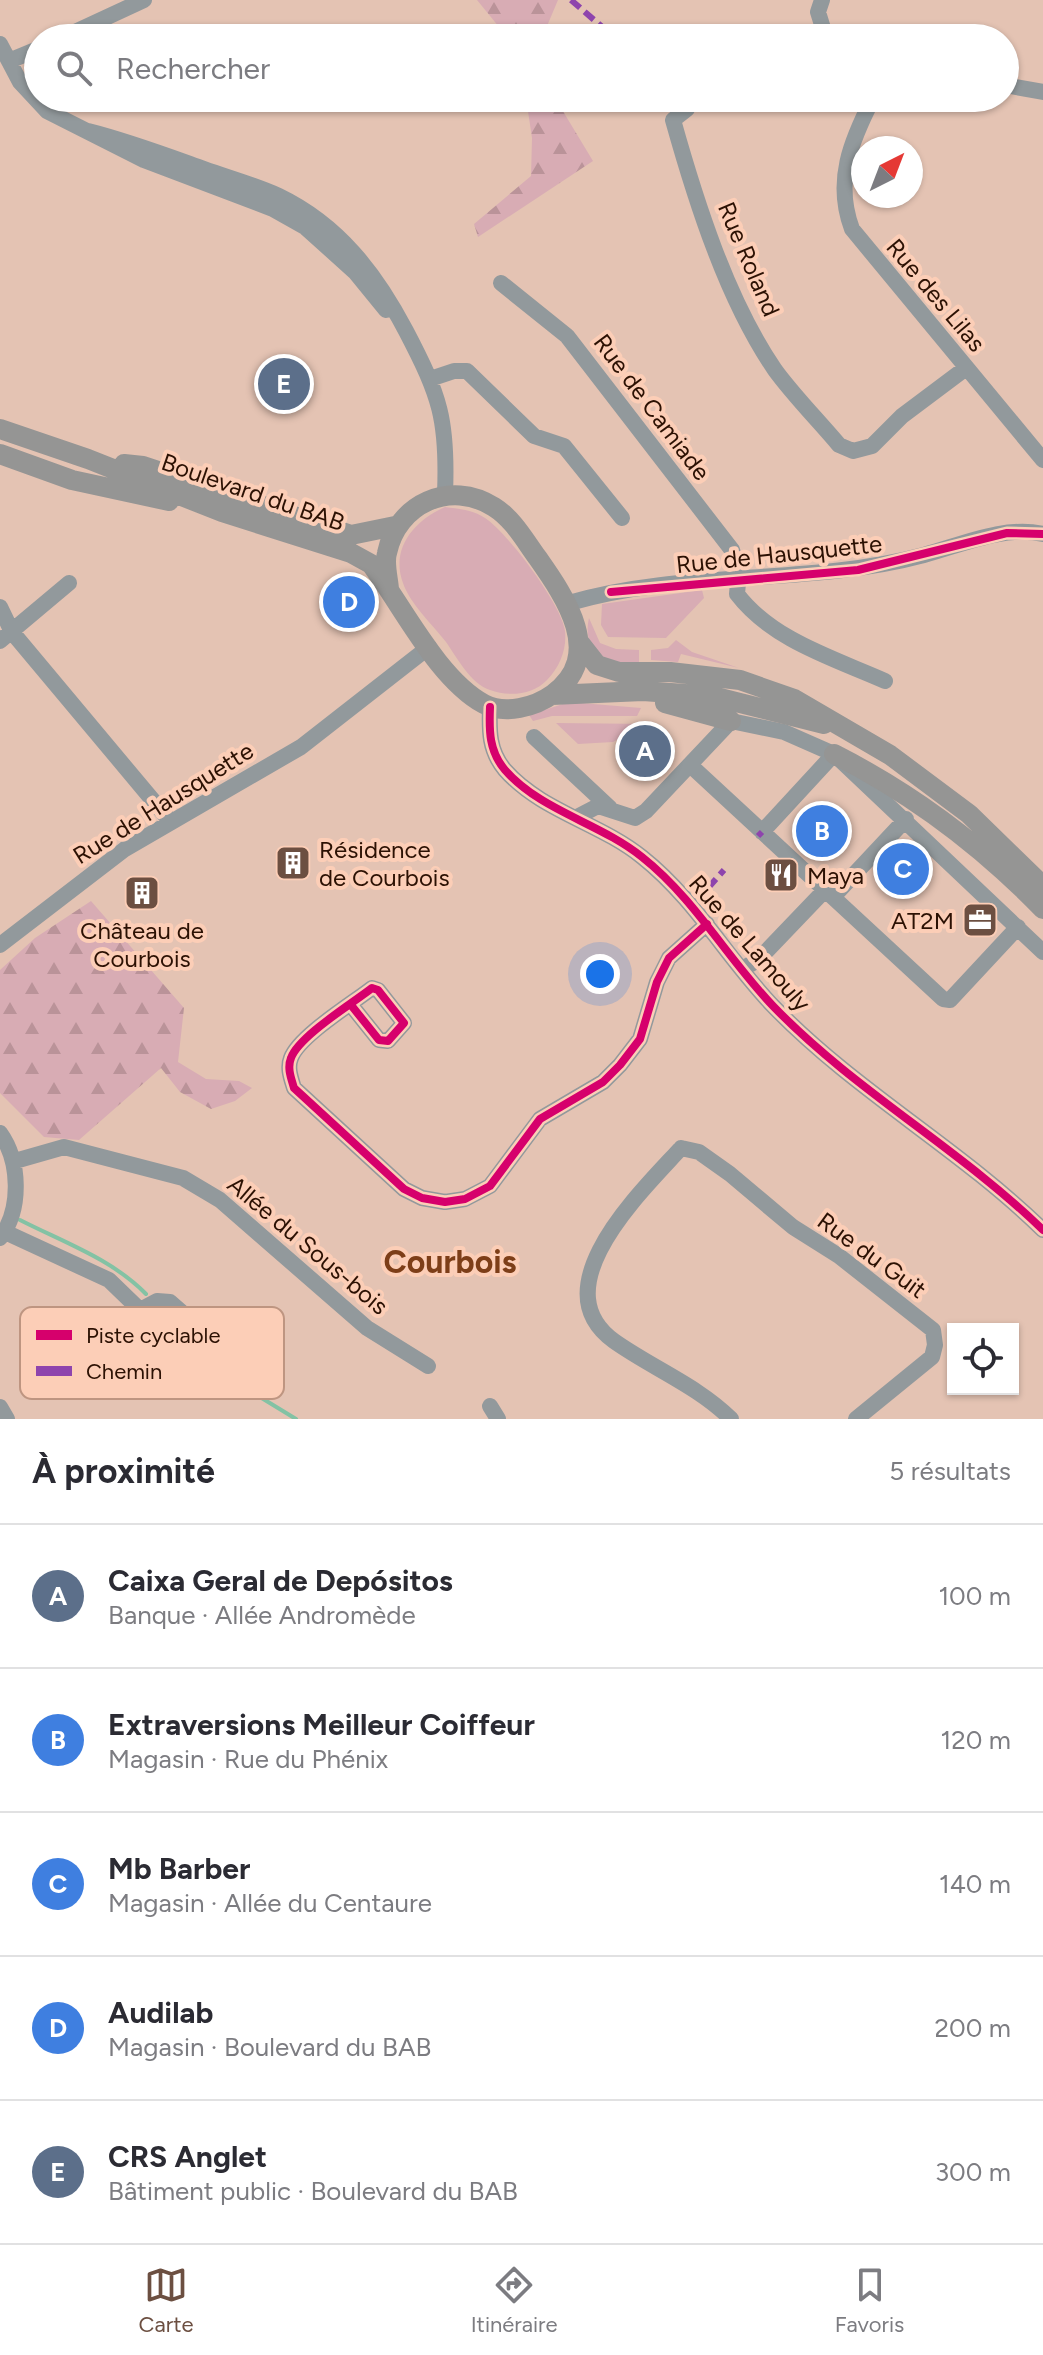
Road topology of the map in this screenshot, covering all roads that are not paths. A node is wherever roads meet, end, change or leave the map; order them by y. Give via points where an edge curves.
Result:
1 (144, 0) edge
2 (822, 0) edge
3 (92, 24) edge
4 (822, 24) edge
5 (0, 44) edge
6 (24, 55) edge
7 (9, 61) junction
8 (24, 86) edge
9 (1019, 88) edge
10 (1043, 92) edge
11 (49, 112) edge
12 (683, 112) edge
13 (867, 112) edge
14 (501, 283) dead end
15 (966, 368) junction
16 (430, 379) junction
17 (0, 429) edge
18 (1, 455) edge
19 (88, 459) junction
20 (1043, 460) edge
21 (445, 494) junction
22 (222, 512) junction
23 (622, 518) dead end
24 (395, 526) junction
25 (1043, 534) edge
26 (739, 579) junction
27 (69, 583) dead end
28 (389, 589) junction
29 (569, 603) junction
30 (0, 607) edge
31 (6, 636) edge
32 (579, 642) junction
33 (429, 647) junction
34 (885, 681) dead end
35 (622, 692) junction
36 (552, 695) junction
37 (490, 707) junction
38 (731, 721) junction
39 (843, 729) junction
40 (534, 737) dead end
41 (834, 754) junction
42 (690, 765) junction
43 (612, 809) junction
44 (575, 818) junction
45 (906, 819) junction
46 (171, 822) junction
47 (762, 832) junction
48 (1043, 886) edge
49 (829, 894) junction
50 (1043, 909) edge
51 (707, 924) junction
52 (1018, 927) junction
53 (0, 945) edge
54 (1043, 952) edge
55 (742, 969) junction
56 (351, 1005) dead end
57 (0, 1133) edge
58 (15, 1161) junction
59 (1043, 1230) edge
60 (2, 1235) edge
61 (137, 1307) edge
62 (146, 1307) edge
63 (176, 1307) edge
64 (428, 1366) dead end
65 (0, 1407) edge
66 (7, 1419) edge
67 (731, 1419) edge
68 (856, 1419) edge

1 - 3 street
2 - 4 street
5 - 7 street
6 - 7 street
7 - 8 street
9 - 10 street
11 - 16 street via 144,160 273,209 305,227 355,272 414,346
12 - 15 street, Rue Roland via 673,120 686,166 742,314 776,371 839,445 853,451 872,446
13 - 15 street, Rue des Lilas via 845,161 846,214 880,267
14 - 26 street, Rue de Camiade via 567,336 732,550
15 - 20 street, Rue des Lilas
16 - 21 street via 443,412
16 - 23 street via 467,371 534,436 564,446
17 - 19 main road, Boulevard du BAB
18 - 22 main road via 72,480
19 - 22 main road, Boulevard du BAB
19 - 24 main road, Boulevard du BAB via 143,466 351,535
21 - 24 main road via 405,513
21 - 29 main road via 492,506 512,521
22 - 28 main road, Boulevard du BAB via 351,553 371,564
24 - 28 main road via 386,556
25 - 26 street, Rue de Hausquette via 1007,533 858,570
26 - 29 street, Rue de Hausquette via 630,588
26 - 34 street, Rue de Camiade via 737,594 775,631
27 - 31 street
28 - 33 main road
29 - 32 main road
30 - 31 street
31 - 46 street
32 - 36 main road via 576,667
32 - 39 main road via 597,665 619,672 740,680 794,699
33 - 37 main road via 466,694
33 - 46 street, Rue de Hausquette via 301,747
35 - 36 main road
35 - 38 main road
35 - 39 main road via 712,696
36 - 37 main road via 521,709
37 - 44 street, Rue de Lamouly via 493,753 504,769 522,787
38 - 41 street via 784,732
38 - 42 street
39 - 48 main road via 890,755 969,814
40 - 43 street
41 - 45 street
41 - 47 street
41 - 50 main road via 921,803
42 - 43 street via 635,818
42 - 47 street
43 - 44 street via 598,806
44 - 51 street, Rue de Lamouly via 640,855
45 - 49 street
45 - 52 street
46 - 53 street, Rue de Hausquette via 84,878
47 - 49 street
49 - 52 street via 943,999 950,1000
49 - 55 street
51 - 55 street, Rue de Lamouly
51 - 56 street via 669,958 640,1039 620,1065 603,1082 540,1119 490,1186 465,1199 445,1202 404,1189 294,1088 291,1056
52 - 54 street
55 - 59 street, Rue de Lamouly via 773,1006 865,1089 979,1171
57 - 58 street
58 - 60 street via 15,1187
58 - 64 street, Allée du Sous-bois via 64,1147 183,1178 220,1200 367,1328
60 - 61 street via 109,1280
62 - 63 street via 157,1301
65 - 66 street
67 - 68 street, Rue du Guit via 716,1404 612,1340 596,1325 588,1307 587,1289 603,1240 678,1143 730,1174 933,1330 932,1357

